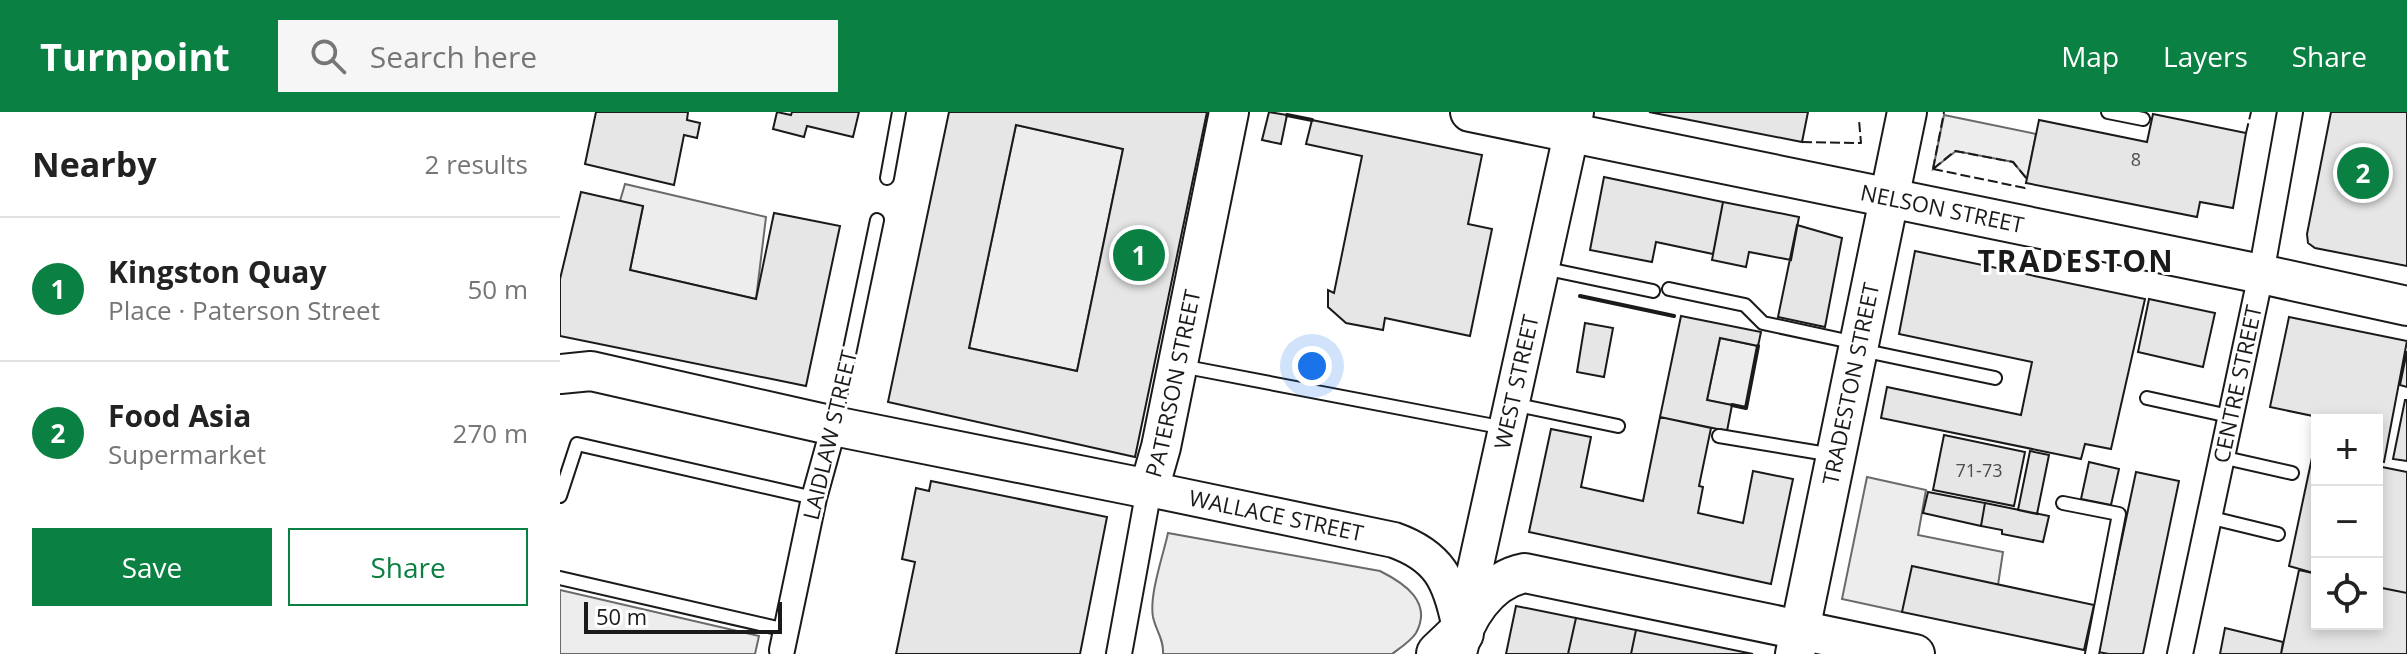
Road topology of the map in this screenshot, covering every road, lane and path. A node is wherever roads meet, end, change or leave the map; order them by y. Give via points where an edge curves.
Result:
1 (899, 112) edge
2 (1229, 112) edge
3 (1470, 112) edge
4 (1907, 112) edge
5 (2108, 112) edge
6 (2290, 112) edge
7 (2143, 119) dead end
8 (1574, 123) edge
9 (887, 178) dead end
10 (1889, 198) junction
11 (877, 220) dead end
12 (1542, 268) junction
13 (2261, 274) junction
14 (1669, 289) dead end
15 (1653, 291) dead end
16 (2407, 306) edge
17 (1858, 346) junction
18 (1178, 365) junction
19 (570, 370) edge
20 (1995, 378) dead end
21 (2147, 398) dead end
22 (1510, 416) junction
23 (2229, 416) junction
24 (834, 426) junction
25 (1618, 426) dead end
26 (1719, 436) dead end
27 (1836, 456) junction
28 (2221, 457) junction
29 (2292, 473) dead end
30 (1149, 489) junction
31 (560, 496) edge
32 (814, 498) junction
33 (2063, 503) dead end
34 (2208, 517) junction
35 (2278, 534) dead end
36 (560, 578) edge
37 (784, 640) joint
38 (1797, 642) edge
39 (1452, 647) edge
40 (1119, 654) edge
41 (1915, 654) edge
42 (2092, 654) edge
43 (2180, 654) edge

1 - 9 lane
2 - 18 main road, PATERSON STREET
3 - 8 main road, NELSON STREET
4 - 10 main road, TRADESTON STREET
5 - 7 lane
6 - 13 street, CENTRE STREET
8 - 10 main road, NELSON STREET
8 - 12 street, WEST STREET
10 - 13 main road, NELSON STREET
10 - 17 main road, TRADESTON STREET
11 - 24 lane, LAIDLAW STREET
12 - 15 lane
12 - 22 street, WEST STREET
13 - 16 main road, NELSON STREET
13 - 23 street, CENTRE STREET
14 - 17 lane via 1745,305 1763,323
17 - 20 lane
17 - 27 main road, TRADESTON STREET
18 - 22 lane
18 - 30 main road, PATERSON STREET
19 - 24 main road, WALLACE STREET
21 - 23 lane
22 - 25 lane
22 - 39 street, WEST STREET
23 - 28 street, CENTRE STREET
24 - 30 main road, WALLACE STREET
24 - 32 street, LAIDLAW STREET
26 - 27 lane
27 - 38 main road, TRADESTON STREET
28 - 29 lane
28 - 34 street, CENTRE STREET
30 - 39 street, WALLACE STREET via 1412,546 1445,577
30 - 40 street, PATERSON STREET
31 - 32 lane via 577,444
32 - 37 street, LAIDLAW STREET
33 - 42 lane via 2119,514
34 - 35 lane
34 - 43 street, CENTRE STREET
36 - 37 lane
38 - 39 main road via 1525,573 1508,576 1480,602
38 - 41 main road

